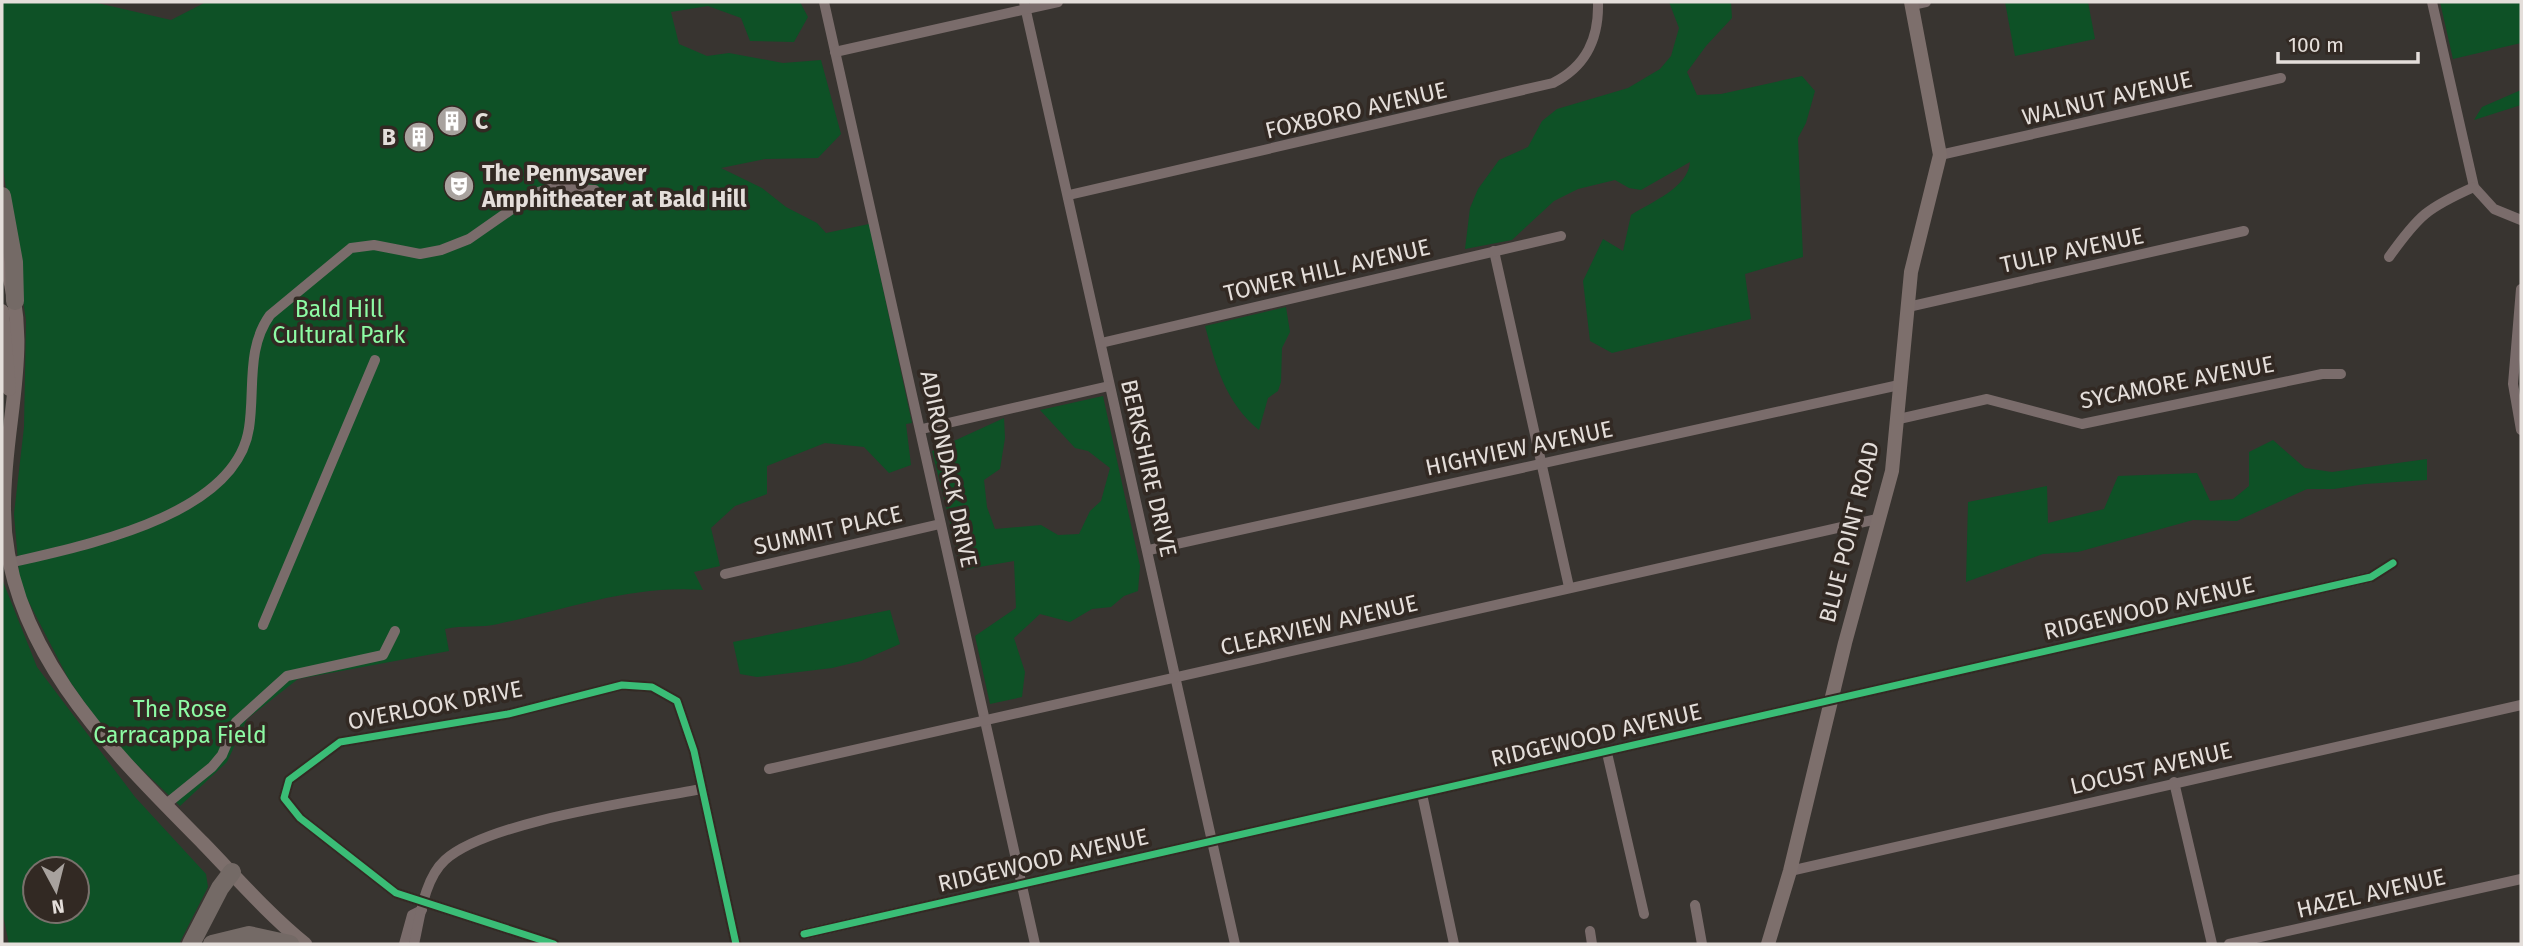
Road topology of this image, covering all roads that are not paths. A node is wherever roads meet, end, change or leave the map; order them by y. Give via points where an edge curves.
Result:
1 (824, 2) edge
2 (1058, 2) edge
3 (1598, 2) edge
4 (2432, 2) edge
5 (1917, 3) edge
6 (1024, 5) edge
7 (835, 52) junction
8 (2281, 78) dead end
9 (1940, 155) junction
10 (2474, 187) junction
11 (595, 190) dead end
12 (1069, 195) junction
13 (2, 196) edge
14 (2521, 220) edge
15 (3, 222) edge
16 (2244, 231) dead end
17 (1561, 236) dead end
18 (1494, 251) junction
19 (2, 253) edge
20 (2389, 257) dead end
21 (2521, 289) edge
22 (9, 306) edge
23 (1908, 307) junction
24 (1101, 343) junction
25 (375, 360) dead end
26 (2341, 374) dead end
27 (1110, 386) junction
28 (1899, 386) junction
29 (1899, 419) junction
30 (922, 429) junction
31 (2521, 430) edge
32 (1542, 462) junction
33 (1877, 519) junction
34 (940, 524) junction
35 (1149, 550) junction
36 (10, 563) junction
37 (2393, 563) dead end
38 (725, 573) dead end
39 (1569, 587) junction
40 (263, 625) dead end
41 (395, 631) dead end
42 (1177, 677) junction
43 (1832, 699) junction
44 (2521, 705) edge
45 (985, 721) junction
46 (1607, 753) junction
47 (769, 769) dead end
48 (2174, 782) junction
49 (701, 789) junction
50 (1422, 794) junction
51 (165, 805) junction
52 (1212, 842) junction
53 (1790, 871) junction
54 (232, 872) junction
55 (2521, 879) edge
56 (1022, 885) junction
57 (424, 905) junction
58 (1695, 905) dead end
59 (1644, 914) dead end
60 (1590, 931) dead end
61 (804, 934) dead end
62 (191, 944) edge
63 (212, 944) edge
64 (290, 944) edge
65 (305, 944) edge
66 (404, 944) edge
67 (414, 944) edge
68 (421, 944) edge
69 (554, 944) edge
70 (736, 944) edge
71 (1035, 944) edge
72 (1235, 944) edge
73 (1454, 944) edge
74 (1592, 944) edge
75 (1702, 944) edge
76 (1768, 944) edge
77 (2212, 944) edge
78 (2229, 944) edge

1 - 7 street, ADIRONDACK DRIVE
2 - 6 street
3 - 12 street, FOXBORO AVENUE via 1598,26 1586,57 1553,83
4 - 10 street
5 - 9 street, BLUE POINT ROAD
6 - 7 street
6 - 12 street, BERKSHIRE DRIVE
7 - 30 street, ADIRONDACK DRIVE
8 - 9 street, WALNUT AVENUE
9 - 23 street, BLUE POINT ROAD via 1911,272
10 - 14 street via 2494,209
10 - 20 street via 2427,211 2408,228
11 - 36 street via 552,188 535,193 469,239 441,250 421,254 374,245 351,248 260,328 249,430 243,452 229,471 194,499 122,534
12 - 24 street, BERKSHIRE DRIVE
13 - 15 highway
15 - 22 highway via 14,262
16 - 23 street, TULIP AVENUE
17 - 18 street, TOWER HILL AVENUE
18 - 24 street, TOWER HILL AVENUE
18 - 32 street
19 - 22 street
21 - 31 street via 2513,384
22 - 36 street via 19,363 4,513
23 - 28 street, BLUE POINT ROAD
24 - 27 street, BERKSHIRE DRIVE
25 - 40 street
26 - 29 street, SYCAMORE AVENUE via 2322,374 2082,424 1987,399
27 - 30 street
27 - 35 street, BERKSHIRE DRIVE
28 - 29 street, BLUE POINT ROAD
28 - 32 street, HIGHVIEW AVENUE
29 - 33 street, BLUE POINT ROAD via 1892,471
30 - 34 street, ADIRONDACK DRIVE
32 - 35 street, HIGHVIEW AVENUE
32 - 39 street
33 - 39 street, CLEARVIEW AVENUE
33 - 43 street, BLUE POINT ROAD
34 - 38 street, SUMMIT PLACE
34 - 45 street, ADIRONDACK DRIVE
35 - 42 street, BERKSHIRE DRIVE
36 - 51 street via 24,611 81,710
37 - 43 street, RIDGEWOOD AVENUE via 2371,577
39 - 42 street, CLEARVIEW AVENUE
41 - 51 street via 383,655 287,676 236,722 212,768
42 - 45 street, CLEARVIEW AVENUE
42 - 52 street, BERKSHIRE DRIVE
43 - 46 street, RIDGEWOOD AVENUE
43 - 53 street, BLUE POINT ROAD
44 - 48 street, LOCUST AVENUE
45 - 47 street, CLEARVIEW AVENUE
45 - 56 street, ADIRONDACK DRIVE
46 - 50 street, RIDGEWOOD AVENUE
46 - 59 street
48 - 53 street, LOCUST AVENUE
48 - 77 street
49 - 57 street via 481,838 444,861 431,880
49 - 57 street, OVERLOOK DRIVE via 677,701 652,687 622,685 508,714 340,742 289,780 284,798 300,818 396,893
49 - 70 street, OVERLOOK DRIVE
50 - 52 street, RIDGEWOOD AVENUE
50 - 73 street
51 - 54 street
52 - 56 street, RIDGEWOOD AVENUE
52 - 72 street, BERKSHIRE DRIVE
53 - 76 street, BLUE POINT ROAD
54 - 62 highway
54 - 65 street
55 - 78 street, HAZEL AVENUE
56 - 61 street, RIDGEWOOD AVENUE
56 - 71 street, ADIRONDACK DRIVE
57 - 66 street via 412,915
57 - 67 street
57 - 68 street
57 - 69 street, OVERLOOK DRIVE
58 - 75 street
60 - 74 street
63 - 64 highway via 249,935

